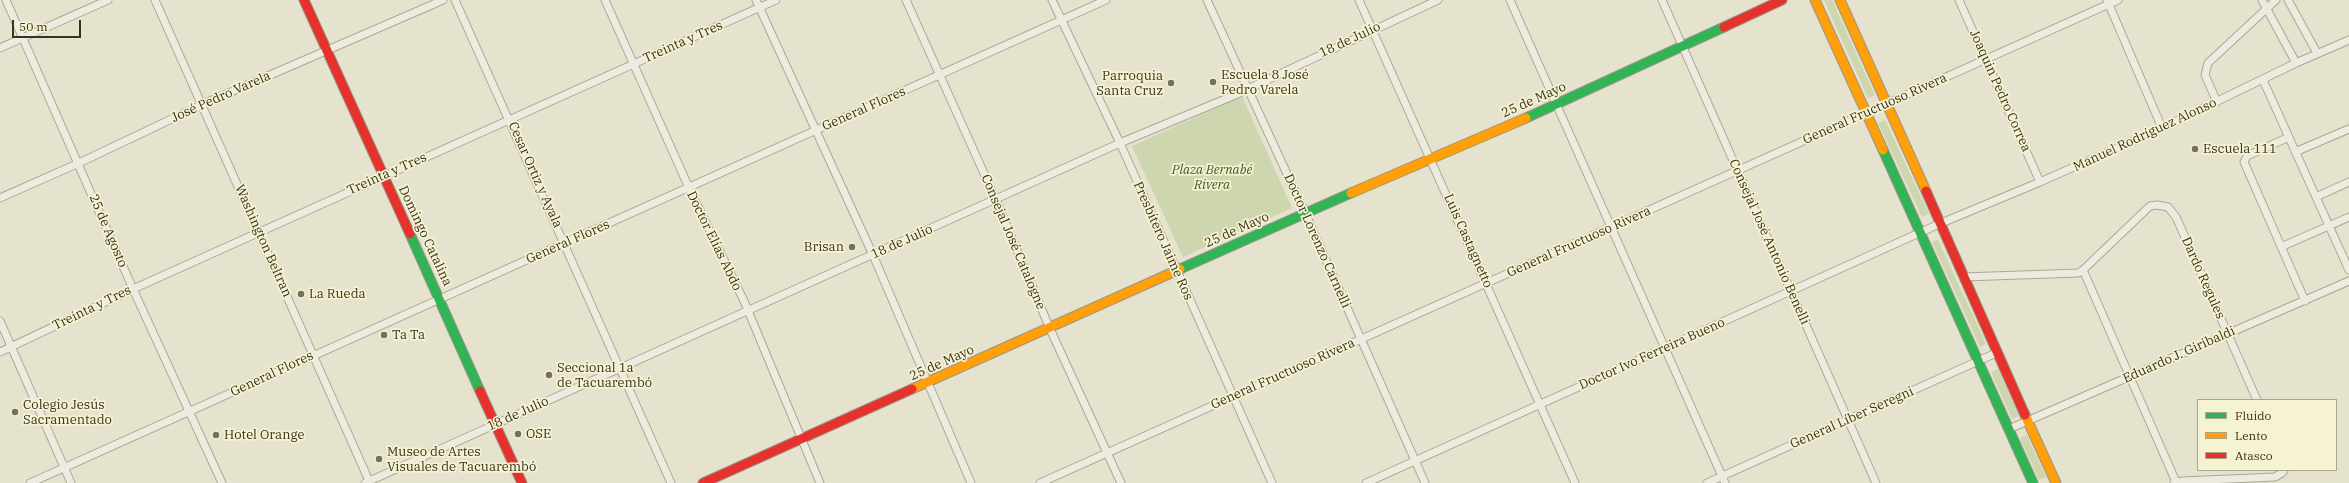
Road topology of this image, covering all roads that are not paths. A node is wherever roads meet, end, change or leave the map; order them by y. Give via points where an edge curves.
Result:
1 (6, 0) edge
2 (108, 0) edge
3 (155, 0) edge
4 (304, 0) edge
5 (443, 0) edge
6 (455, 0) edge
7 (605, 0) edge
8 (756, 0) edge
9 (776, 0) edge
10 (906, 0) edge
11 (1052, 0) edge
12 (1106, 0) edge
13 (1207, 0) edge
14 (1359, 0) edge
15 (1438, 0) edge
16 (1510, 0) edge
17 (1662, 0) edge
18 (1782, 0) edge
19 (1815, 0) edge
20 (1840, 0) edge
21 (1959, 0) edge
22 (2118, 0) edge
23 (2262, 0) edge
24 (2276, 0) edge
25 (2288, 0) edge
26 (2108, 2) edge
27 (759, 8) junction
28 (2266, 9) junction
29 (1062, 20) junction
30 (1372, 29) junction
31 (24, 38) junction
32 (2349, 40) edge
33 (1683, 46) junction
34 (0, 48) edge
35 (327, 50) junction
36 (2317, 54) junction
37 (1986, 59) junction
38 (2296, 63) junction
39 (635, 64) junction
40 (939, 76) junction
41 (2263, 80) junction
42 (1248, 88) junction
43 (2217, 102) junction
44 (1886, 104) junction
45 (201, 105) junction
46 (1555, 105) junction
47 (1867, 112) junction
48 (509, 120) junction
49 (2162, 128) junction
50 (2349, 129) edge
51 (814, 132) junction
52 (2289, 137) junction
53 (1120, 143) junction
54 (2296, 152) junction
55 (1431, 158) junction
56 (79, 163) junction
57 (1736, 172) junction
58 (383, 176) junction
59 (2040, 182) junction
60 (2349, 182) edge
61 (689, 188) junction
62 (2316, 197) junction
63 (0, 198) edge
64 (996, 200) junction
65 (1305, 213) junction
66 (2349, 217) edge
67 (1939, 224) junction
68 (2329, 226) junction
69 (1611, 228) junction
70 (259, 232) junction
71 (1920, 232) junction
72 (565, 243) junction
73 (2281, 247) junction
74 (873, 255) junction
75 (2083, 270) junction
76 (2349, 270) edge
77 (1176, 271) junction
78 (1963, 277) junction
79 (2349, 281) edge
80 (1486, 284) junction
81 (133, 289) junction
82 (1792, 291) junction
83 (440, 300) junction
84 (2305, 301) junction
85 (748, 311) junction
86 (0, 321) edge
87 (1050, 329) junction
88 (2227, 333) junction
89 (1361, 339) junction
90 (12, 347) junction
91 (1665, 348) junction
92 (0, 352) edge
93 (1996, 353) junction
94 (313, 355) junction
95 (1978, 361) junction
96 (619, 369) junction
97 (2130, 376) junction
98 (927, 384) junction
99 (1232, 396) junction
100 (2257, 399) edge
101 (1540, 404) junction
102 (189, 412) junction
103 (1848, 420) junction
104 (2026, 421) junction
105 (496, 424) junction
106 (2009, 429) junction
107 (801, 439) junction
108 (1107, 453) junction
109 (1416, 461) junction
110 (64, 467) junction
111 (2283, 472) edge
112 (1724, 480) edge
113 (368, 482) edge
114 (2175, 482) edge
115 (30, 483) edge
116 (71, 483) edge
117 (222, 483) edge
118 (522, 483) edge
119 (671, 483) edge
120 (703, 483) edge
121 (820, 483) edge
122 (971, 483) edge
123 (1040, 483) edge
124 (1121, 483) edge
125 (1272, 483) edge
126 (1366, 483) edge
127 (1426, 483) edge
128 (1575, 483) edge
129 (1707, 483) edge
130 (1876, 483) edge
131 (2033, 483) edge
132 (2056, 483) edge

1 - 31 street, 25 de Agosto
2 - 31 street
3 - 45 street, Washington Beltran
4 - 35 street, Domingo Catalina
5 - 35 street, José Pedro Varela
6 - 48 street, Cesar Ortiz y Ayala
7 - 39 street, Doctor Elías Abdo
8 - 27 street
9 - 27 street, Treinta y Tres
10 - 40 street, Consejal José Catalogne
11 - 29 street, Presbítero Jaime Ros
12 - 29 street, General Flores
13 - 42 street, Doctor Lorenzo Carnelli
14 - 30 street, Luis Castagnetto
15 - 30 street, 18 de Julio
16 - 46 street
17 - 33 street, Consejal José Antonio Benelli
18 - 33 street, 25 de Mayo
19 - 47 street
20 - 44 street
21 - 37 street, Joaquin Pedro Correa
22 - 26 street, General Fructuoso Rivera
23 - 28 street
24 - 28 street
25 - 36 street
26 - 37 street, General Fructuoso Rivera
26 - 49 street
27 - 39 street, Treinta y Tres
27 - 51 street
28 - 38 street
28 - 43 street via 2205,67 2205,75
29 - 40 street, General Flores
29 - 53 street, Presbítero Jaime Ros
30 - 42 street, 18 de Julio
30 - 55 street, Luis Castagnetto
31 - 34 street
31 - 56 street, 25 de Agosto
32 - 36 street, Manuel Rodríguez Alonso
33 - 46 street, 25 de Mayo
33 - 57 street, Consejal José Antonio Benelli
35 - 45 street, José Pedro Varela
35 - 58 street, Domingo Catalina
36 - 38 street, Manuel Rodríguez Alonso
37 - 44 street, General Fructuoso Rivera
37 - 59 street, Joaquin Pedro Correa
38 - 41 street, Manuel Rodríguez Alonso
39 - 48 street, Treinta y Tres
39 - 61 street, Doctor Elías Abdo
40 - 51 street, General Flores
40 - 64 street, Consejal José Catalogne
41 - 43 street, Manuel Rodríguez Alonso
41 - 52 street
42 - 53 street, 18 de Julio
42 - 65 street, Doctor Lorenzo Carnelli
43 - 49 street, Manuel Rodríguez Alonso
44 - 47 street, General Fructuoso Rivera
44 - 67 street
45 - 56 street, José Pedro Varela
45 - 70 street, Washington Beltran
46 - 55 street, 25 de Mayo
46 - 69 street
47 - 57 street, General Fructuoso Rivera
47 - 71 street
48 - 58 street, Treinta y Tres
48 - 72 street, Cesar Ortiz y Ayala
49 - 59 street, Manuel Rodríguez Alonso
50 - 54 street
51 - 61 street, General Flores
51 - 74 street
52 - 54 street
52 - 73 street via 2247,156 2244,162
53 - 64 street, 18 de Julio
53 - 77 street, Presbítero Jaime Ros
54 - 62 street
55 - 65 street, 25 de Mayo
55 - 80 street, Luis Castagnetto
56 - 63 street, José Pedro Varela
56 - 81 street, 25 de Agosto
57 - 69 street, General Fructuoso Rivera
57 - 82 street, Consejal José Antonio Benelli
58 - 70 street, Treinta y Tres
58 - 83 street, Domingo Catalina
59 - 67 street, Manuel Rodríguez Alonso
60 - 62 street
61 - 72 street, General Flores
61 - 85 street, Doctor Elías Abdo
62 - 68 street
64 - 74 street, 18 de Julio
64 - 87 street, Consejal José Catalogne
65 - 77 street, 25 de Mayo
65 - 89 street, Doctor Lorenzo Carnelli
66 - 68 street
67 - 71 street, Doctor Ivo Ferreira Bueno
67 - 78 street
68 - 73 street
68 - 76 street
69 - 80 street, General Fructuoso Rivera
69 - 91 street
70 - 81 street, Treinta y Tres
70 - 94 street, Washington Beltran
71 - 82 street, Doctor Ivo Ferreira Bueno
71 - 95 street
72 - 83 street, General Flores
72 - 96 street, Cesar Ortiz y Ayala
73 - 84 street
74 - 85 street, 18 de Julio
74 - 98 street
75 - 78 street
75 - 88 street, Dardo Regules via 2150,206 2168,207 2176,217
75 - 97 street
77 - 87 street, 25 de Mayo
77 - 99 street, Presbítero Jaime Ros
78 - 93 street
79 - 84 street, Eduardo J. Giribaldi
80 - 89 street, General Fructuoso Rivera
80 - 101 street, Luis Castagnetto
81 - 90 street, Treinta y Tres
81 - 102 street, 25 de Agosto
82 - 91 street, Doctor Ivo Ferreira Bueno
82 - 103 street, Consejal José Antonio Benelli
83 - 94 street, General Flores
83 - 105 street, Domingo Catalina
84 - 88 street, Eduardo J. Giribaldi
85 - 96 street, 18 de Julio
85 - 107 street, Doctor Elías Abdo
86 - 90 street
87 - 98 street, 25 de Mayo
87 - 108 street, Consejal José Catalogne
88 - 97 street, Eduardo J. Giribaldi
88 - 100 street, Dardo Regules
89 - 99 street, General Fructuoso Rivera
89 - 109 street, Doctor Lorenzo Carnelli
90 - 92 street, Treinta y Tres
90 - 110 street
91 - 101 street, Doctor Ivo Ferreira Bueno
91 - 112 street
93 - 95 street, General Líber Seregni
93 - 104 street
94 - 102 street, General Flores
94 - 113 street, Washington Beltran
95 - 103 street, General Líber Seregni
95 - 106 street
96 - 105 street, 18 de Julio
96 - 119 street, Cesar Ortiz y Ayala
97 - 104 street, Eduardo J. Giribaldi
97 - 114 street
98 - 107 street, 25 de Mayo
98 - 122 street
99 - 108 street, General Fructuoso Rivera
99 - 125 street, Presbítero Jaime Ros
101 - 109 street, Doctor Ivo Ferreira Bueno
101 - 128 street, Luis Castagnetto
102 - 110 street, General Flores
102 - 117 street, 25 de Agosto
103 - 112 street, General Líber Seregni
103 - 130 street, Consejal José Antonio Benelli
104 - 106 street, Eduardo J. Giribaldi
104 - 132 street
105 - 113 street, 18 de Julio
105 - 118 street, Domingo Catalina
106 - 131 street
107 - 120 street, 25 de Mayo
107 - 121 street, Doctor Elías Abdo
108 - 123 street, General Fructuoso Rivera
108 - 124 street, Consejal José Catalogne
109 - 126 street, Doctor Ivo Ferreira Bueno
109 - 127 street, Doctor Lorenzo Carnelli
110 - 115 street, General Flores
110 - 116 street
111 - 114 street via 2275,477
112 - 129 street, General Líber Seregni

